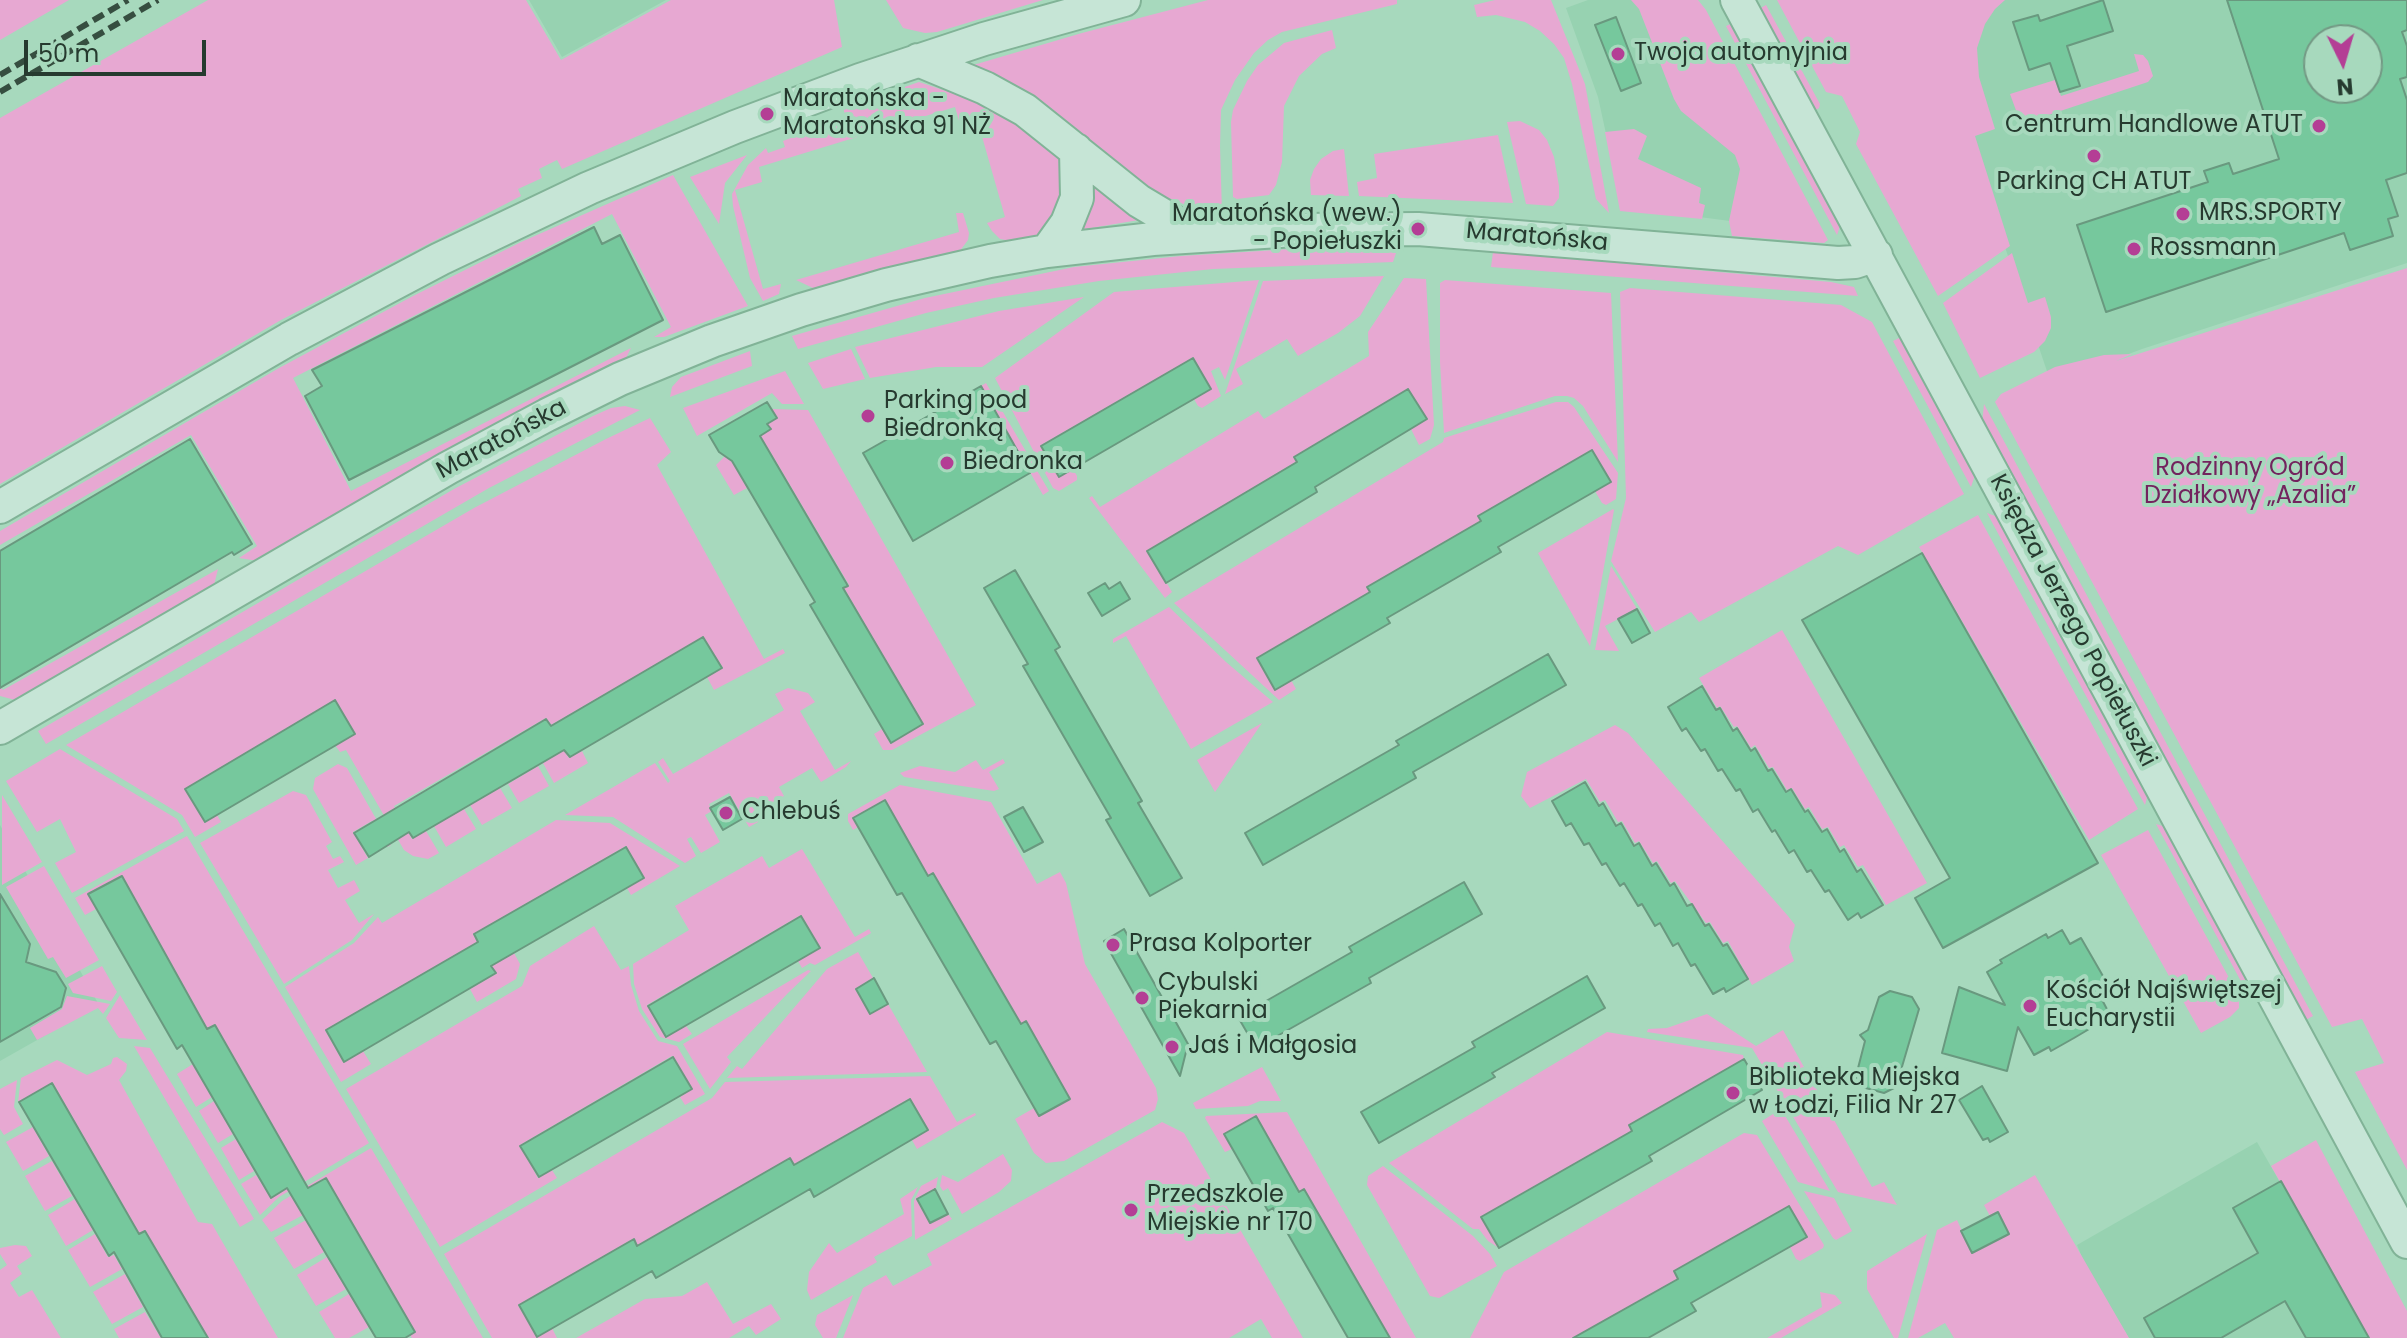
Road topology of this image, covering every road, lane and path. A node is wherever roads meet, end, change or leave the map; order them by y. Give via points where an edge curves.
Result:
1 (1124, 0) edge
2 (1737, 0) edge
3 (918, 60) junction
4 (1076, 150) junction
5 (1196, 235) junction
6 (1047, 251) junction
7 (1876, 255) junction
8 (0, 507) edge
9 (0, 728) edge
10 (2407, 1242) edge

1 - 3 street
2 - 7 street, Księdza Jerzego Popiełuszki
3 - 4 street via 1006,98
3 - 8 street via 631,170 440,259 289,339
4 - 5 street via 1139,201
4 - 6 street via 1077,198
5 - 6 street, Maratońska
5 - 7 street, Maratońska via 1418,229 1832,263
6 - 9 street, Maratońska via 823,303 620,379 448,468
7 - 10 street, Księdza Jerzego Popiełuszki

